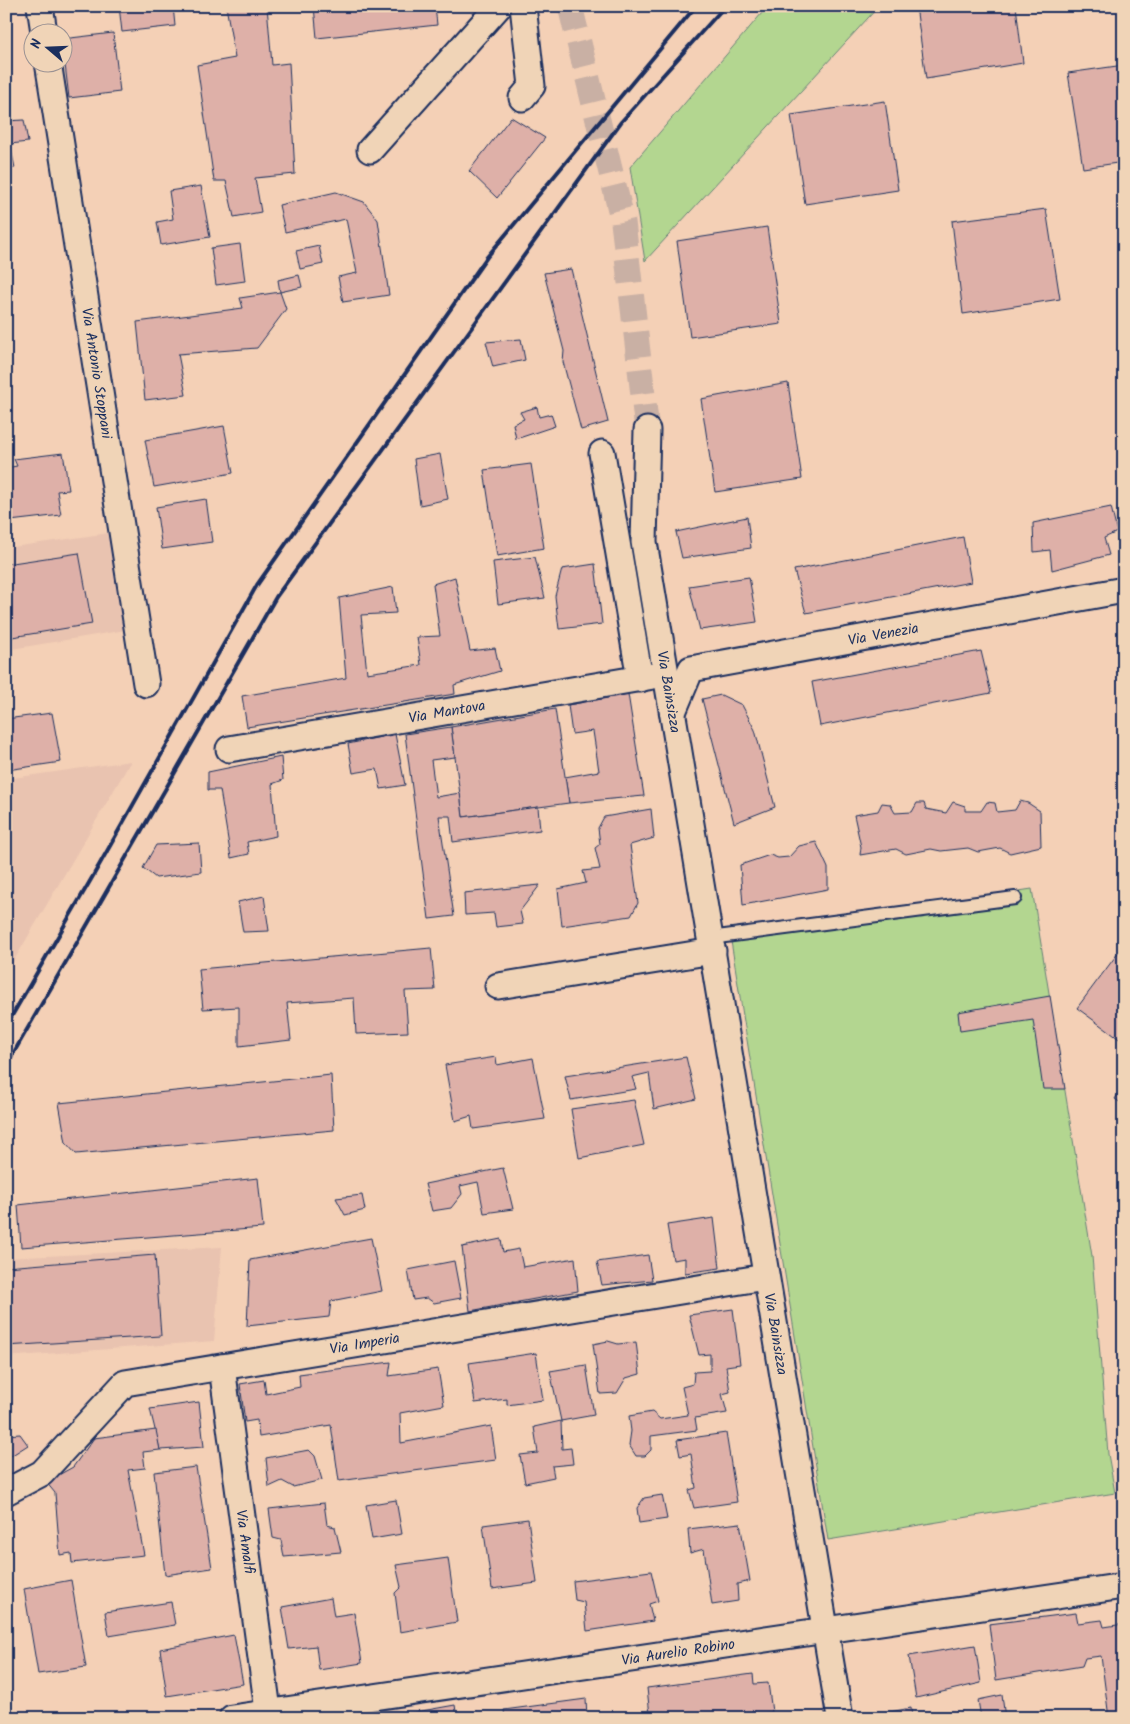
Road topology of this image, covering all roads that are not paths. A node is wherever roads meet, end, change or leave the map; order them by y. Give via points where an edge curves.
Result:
1 (40, 6) edge
2 (499, 6) edge
3 (523, 6) edge
4 (42, 22) edge
5 (50, 72) edge
6 (522, 98) dead end
7 (370, 150) dead end
8 (647, 430) tunnel mouth
9 (602, 453) dead end
10 (1124, 590) edge
11 (665, 674) junction
12 (640, 679) junction
13 (146, 684) dead end
14 (673, 712) junction
15 (229, 749) dead end
16 (1015, 898) dead end
17 (711, 945) junction
18 (498, 986) dead end
19 (766, 1277) junction
20 (222, 1367) junction
21 (6, 1492) edge
22 (1124, 1586) edge
23 (825, 1631) junction
24 (269, 1715) edge
25 (232, 1718) edge
26 (840, 1718) edge

1 - 4 street
2 - 7 street
3 - 6 street via 532,86
5 - 13 street, Via Antonio Stoppani
8 - 11 street, Via Bainsizza via 644,542
9 - 12 street
10 - 14 street, Via Venezia via 691,669
11 - 12 street, Via Mantova
11 - 14 street, Via Bainsizza
12 - 15 street, Via Mantova
14 - 17 street, Via Bainsizza
16 - 17 lane
17 - 18 street
17 - 19 street, Via Bainsizza
19 - 20 street, Via Imperia
19 - 23 street, Via Bainsizza
20 - 21 street, Via Imperia via 125,1383 42,1472
20 - 24 street, Via Amalfi
22 - 23 street, Via Aurelio Robino
23 - 24 street, Via Aurelio Robino
23 - 26 street, Via Bainsizza
24 - 25 street, Via Aurelio Robino

